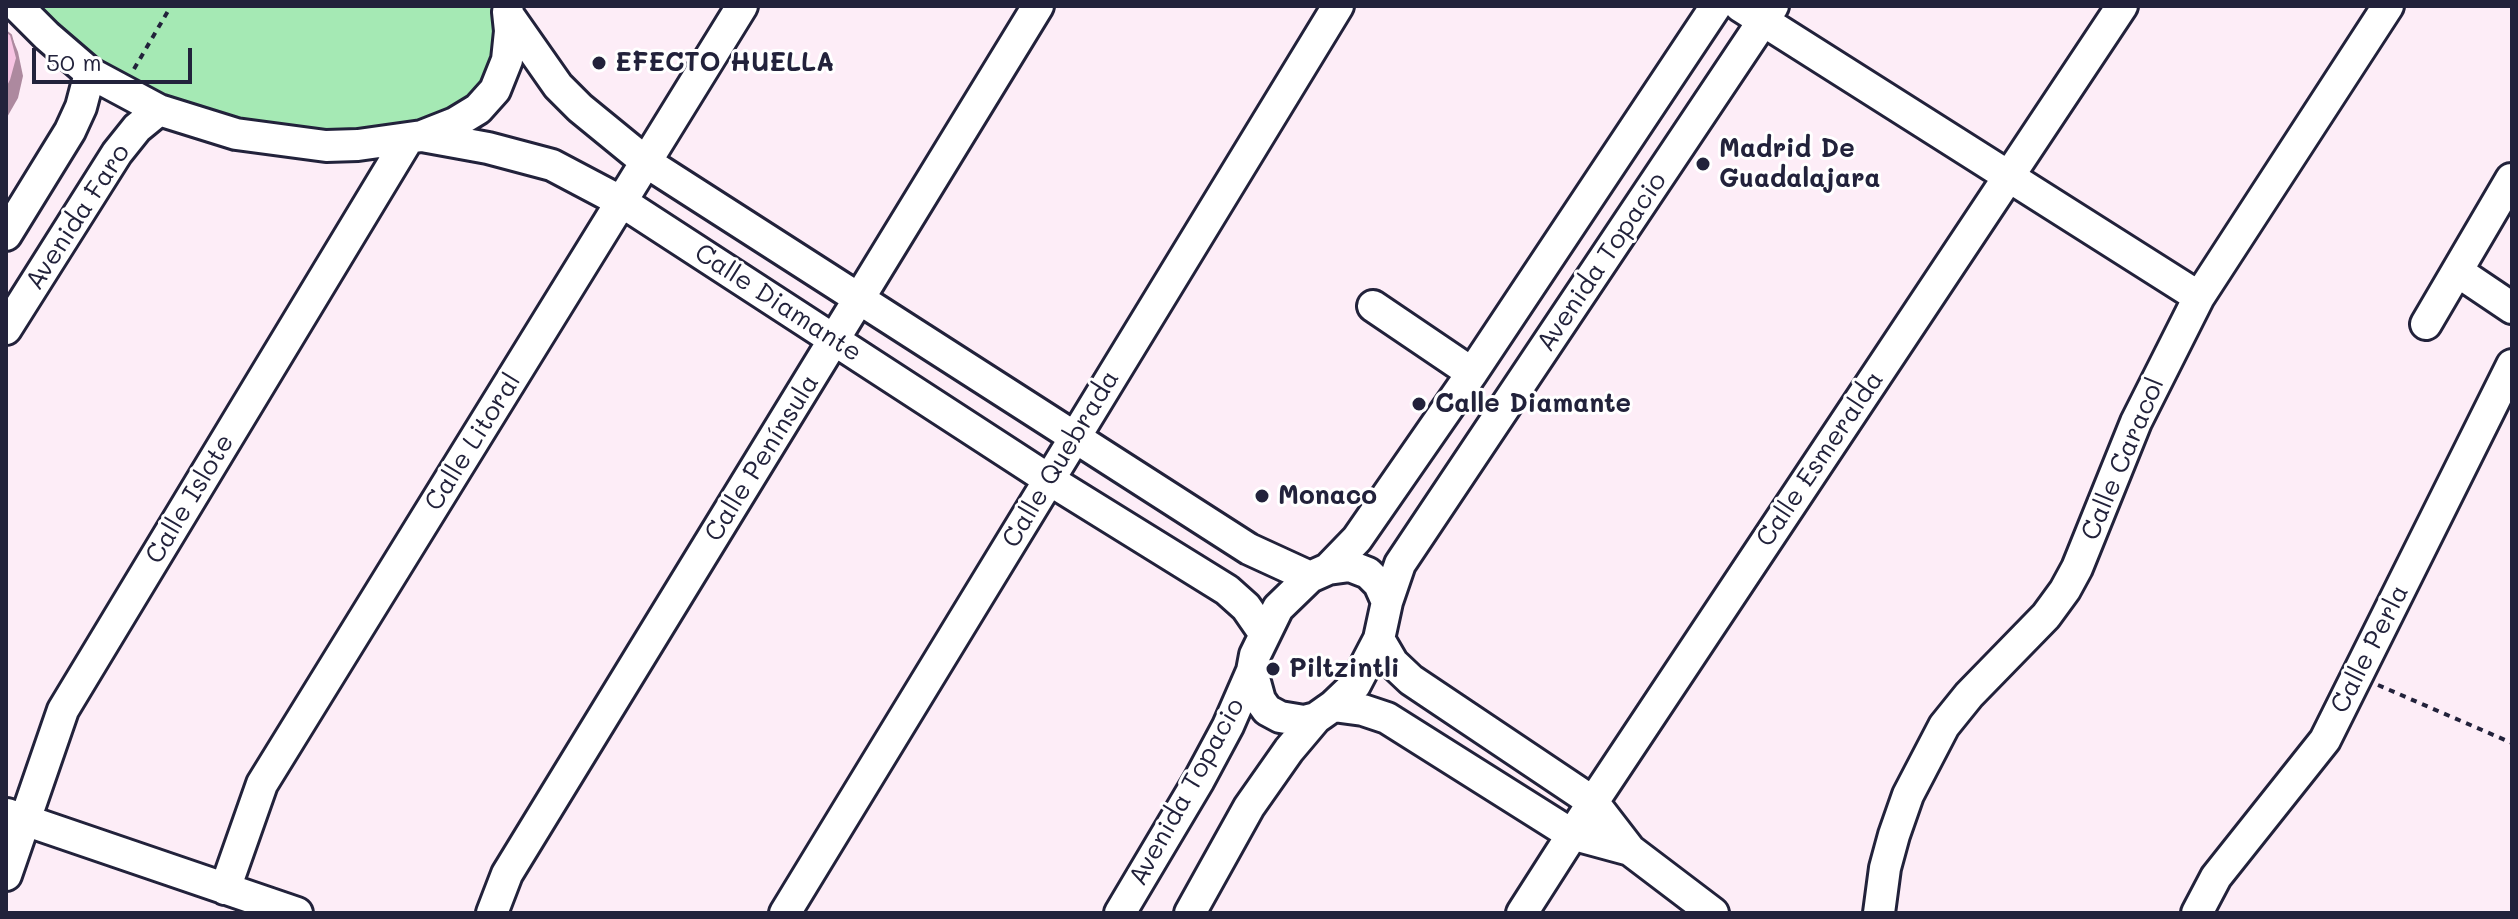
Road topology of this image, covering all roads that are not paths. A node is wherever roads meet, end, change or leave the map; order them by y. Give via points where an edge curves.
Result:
1 (17, 6) edge
2 (742, 6) edge
3 (1038, 6) edge
4 (1338, 6) edge
5 (1716, 6) edge
6 (2122, 6) edge
7 (2388, 6) edge
8 (508, 11) edge
9 (1759, 11) edge
10 (90, 73) junction
11 (159, 110) junction
12 (415, 137) junction
13 (646, 162) junction
14 (2007, 177) junction
15 (2511, 179) edge
16 (622, 202) junction
17 (6, 235) edge
18 (2457, 271) junction
19 (2199, 297) junction
20 (861, 299) junction
21 (1373, 306) dead end
22 (2512, 308) edge
23 (2426, 324) dead end
24 (6, 329) edge
25 (835, 340) junction
26 (2512, 365) edge
27 (1472, 373) junction
28 (1073, 438) junction
29 (1048, 479) junction
30 (1319, 573) junction
31 (1387, 602) junction
32 (1264, 633) junction
33 (1379, 639) junction
34 (1252, 671) junction
35 (1325, 712) junction
36 (1593, 802) junction
37 (16, 817) edge
38 (1571, 834) junction
39 (1630, 850) junction
40 (6, 875) edge
41 (225, 889) junction
42 (297, 913) edge
43 (492, 913) edge
44 (785, 913) edge
45 (1120, 913) edge
46 (1190, 913) edge
47 (1522, 913) edge
48 (1713, 913) edge
49 (1879, 913) edge
50 (2197, 913) edge

1 - 10 street
2 - 13 street, Calle Litoral
3 - 20 street, Calle Península
4 - 28 street, Calle Quebrada
5 - 27 street, Avenida Topacio
6 - 14 street, Calle Esmeralda
7 - 19 street, Calle Caracol
8 - 12 street via 507,60 489,99 455,123
8 - 13 street, Calle Diamante via 558,86
9 - 14 street
9 - 31 street, Avenida Topacio via 1400,564
10 - 11 street
10 - 17 street, Avenida Faro via 70,131
11 - 12 street via 236,134 299,144 358,145
11 - 24 street, Avenida Faro via 117,153
12 - 16 street, Calle Diamante via 552,165
12 - 37 street, Calle Islote via 63,710
13 - 16 street, Calle Litoral
13 - 20 street, Calle Diamante
14 - 19 street
14 - 36 street, Calle Esmeralda
15 - 18 street
16 - 25 street, Calle Diamante
16 - 41 street, Calle Litoral via 262,784
18 - 22 street
18 - 23 street
19 - 49 street, Calle Caracol via 2136,422 2065,590 1969,695 1927,756 1894,835
20 - 25 street, Calle Península
20 - 28 street, Calle Diamante
21 - 27 street
25 - 29 street, Calle Diamante
25 - 43 street, Calle Península via 507,874
26 - 50 street, Calle Perla via 2325,740 2216,877
27 - 30 street, Avenida Topacio via 1357,539
28 - 29 street, Calle Quebrada
28 - 30 street, Calle Diamante via 1249,549
29 - 32 street, Calle Diamante via 1227,590
29 - 44 street, Calle Quebrada
30 - 31 street via 1350,566 1368,573
30 - 32 street via 1278,608
31 - 33 street
32 - 34 street
33 - 35 street via 1355,685
33 - 36 street via 1411,680
34 - 35 street via 1267,710 1304,721
34 - 45 street, Avenida Topacio via 1207,767
35 - 38 street via 1363,710 1387,718
35 - 46 street via 1289,750 1249,807
36 - 38 street, Calle Esmeralda
36 - 39 street
37 - 40 street, Calle Islote
37 - 41 street
38 - 39 street
38 - 47 street, Calle Esmeralda
39 - 48 street
41 - 42 street

